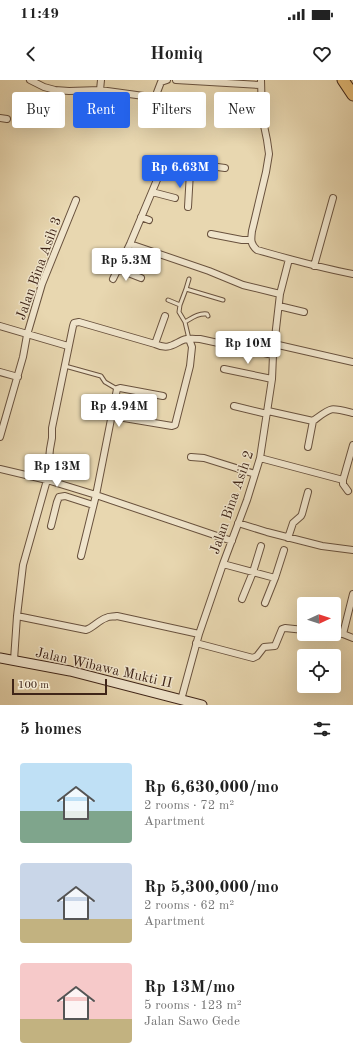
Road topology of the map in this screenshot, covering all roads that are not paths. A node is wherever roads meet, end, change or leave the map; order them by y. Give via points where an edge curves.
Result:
1 (30, 80) edge
2 (101, 80) edge
3 (167, 80) edge
4 (176, 80) edge
5 (343, 80) edge
6 (261, 82) edge
7 (100, 90) junction
8 (353, 95) edge
9 (0, 118) edge
10 (7, 119) dead end
11 (225, 168) dead end
12 (190, 172) junction
13 (152, 192) junction
14 (175, 198) dead end
15 (333, 198) dead end
16 (76, 200) dead end
17 (188, 207) dead end
18 (141, 216) junction
19 (149, 220) dead end
20 (211, 234) dead end
21 (251, 240) junction
22 (130, 244) junction
23 (289, 259) junction
24 (314, 266) junction
25 (118, 269) junction
26 (353, 274) edge
27 (113, 278) dead end
28 (141, 278) dead end
29 (189, 279) dead end
30 (186, 289) junction
31 (280, 294) junction
32 (168, 300) dead end
33 (224, 300) dead end
34 (180, 305) junction
35 (279, 306) junction
36 (304, 312) dead end
37 (165, 316) dead end
38 (208, 316) dead end
39 (185, 322) junction
40 (0, 326) edge
41 (28, 335) junction
42 (189, 339) junction
43 (156, 344) junction
44 (274, 344) junction
45 (68, 346) junction
46 (273, 354) junction
47 (353, 362) edge
48 (65, 366) junction
49 (224, 369) dead end
50 (0, 372) edge
51 (18, 376) junction
52 (272, 379) junction
53 (117, 389) junction
54 (163, 396) dead end
55 (234, 406) dead end
56 (0, 411) edge
57 (268, 412) junction
58 (7, 413) junction
59 (353, 413) edge
60 (112, 416) junction
61 (313, 421) junction
62 (0, 437) edge
63 (353, 446) edge
64 (308, 447) dead end
65 (191, 457) dead end
66 (260, 458) junction
67 (0, 469) edge
68 (255, 474) junction
69 (47, 480) junction
70 (343, 480) junction
71 (348, 491) dead end
72 (308, 492) dead end
73 (96, 495) junction
74 (93, 505) junction
75 (238, 523) junction
76 (52, 526) dead end
77 (288, 538) junction
78 (232, 541) junction
79 (261, 546) dead end
80 (284, 550) dead end
81 (353, 550) edge
82 (81, 556) dead end
83 (223, 564) junction
84 (253, 572) junction
85 (275, 578) junction
86 (353, 594) edge
87 (242, 599) dead end
88 (265, 603) dead end
89 (17, 616) junction
90 (297, 629) edge
91 (199, 634) junction
92 (343, 634) joint
93 (353, 638) edge
94 (196, 643) junction
95 (0, 658) edge
96 (14, 660) junction
97 (181, 700) junction
98 (196, 704) edge

1 - 7 street via 55,90
2 - 7 street
3 - 7 street via 162,82 156,95 151,97
4 - 6 street
5 - 8 highway
6 - 21 street via 262,116 268,154
9 - 10 street
11 - 12 street via 195,164
12 - 13 street via 162,168
12 - 17 street
13 - 14 street
13 - 18 street
15 - 24 street
16 - 41 street, Jalan Bina Asih 3 via 42,284
18 - 19 street
18 - 22 street
20 - 21 street
21 - 23 street via 257,250
22 - 25 street
22 - 31 street via 243,285
23 - 24 street
23 - 31 street, Jalan Bina Asih 2
24 - 26 street
25 - 27 street
25 - 28 street
29 - 30 lane
30 - 33 lane
30 - 34 lane
31 - 35 street, Jalan Bina Asih 2
32 - 34 lane
34 - 39 lane via 179,312
35 - 36 street
35 - 44 street, Jalan Bina Asih 2
37 - 43 street
38 - 39 lane via 202,313
39 - 42 lane
40 - 41 street
41 - 45 street
41 - 51 street, Jalan Bina Asih 3
42 - 43 street via 166,347
42 - 46 street
42 - 60 street via 192,347 190,366 175,425
43 - 45 street via 79,322 74,323
44 - 46 street, Jalan Bina Asih 2
44 - 47 street
45 - 48 street
46 - 52 street, Jalan Bina Asih 2
48 - 53 lane via 101,376 105,382
48 - 69 street via 52,428
49 - 52 street
50 - 51 street
51 - 58 street, Jalan Bina Asih 3
52 - 57 street, Jalan Bina Asih 2
53 - 54 street
53 - 60 street
55 - 57 street
56 - 58 street
57 - 61 street
57 - 66 street, Jalan Bina Asih 2
58 - 62 street, Jalan Bina Asih 3
59 - 61 street via 334,408
60 - 73 street
61 - 64 street
63 - 70 street
65 - 68 street via 204,458
66 - 68 street, Jalan Bina Asih 2
66 - 70 street
67 - 69 street
68 - 75 street, Jalan Bina Asih 2
69 - 73 street
69 - 89 street via 23,566
70 - 71 street
72 - 77 street via 302,514 293,523
73 - 74 street
73 - 78 street
74 - 76 street via 65,496 59,497
74 - 82 street
75 - 77 street
75 - 78 street, Jalan Bina Asih 2
77 - 81 street
78 - 83 street, Jalan Bina Asih 2
79 - 84 street
80 - 85 street
83 - 84 street
83 - 91 street, Jalan Bina Asih 2
84 - 85 street
84 - 87 street
85 - 88 street
86 - 92 street
89 - 91 street via 86,630 107,617 117,616
89 - 96 street
90 - 94 street via 282,629 275,646 264,647 253,658
91 - 94 street, Jalan Bina Asih 2
92 - 93 street
94 - 97 street, Jalan Bina Asih 2
95 - 96 main road, Jalan Wibawa Mukti II
96 - 97 main road, Jalan Wibawa Mukti II via 70,671
97 - 98 main road, Jalan Wibawa Mukti II

